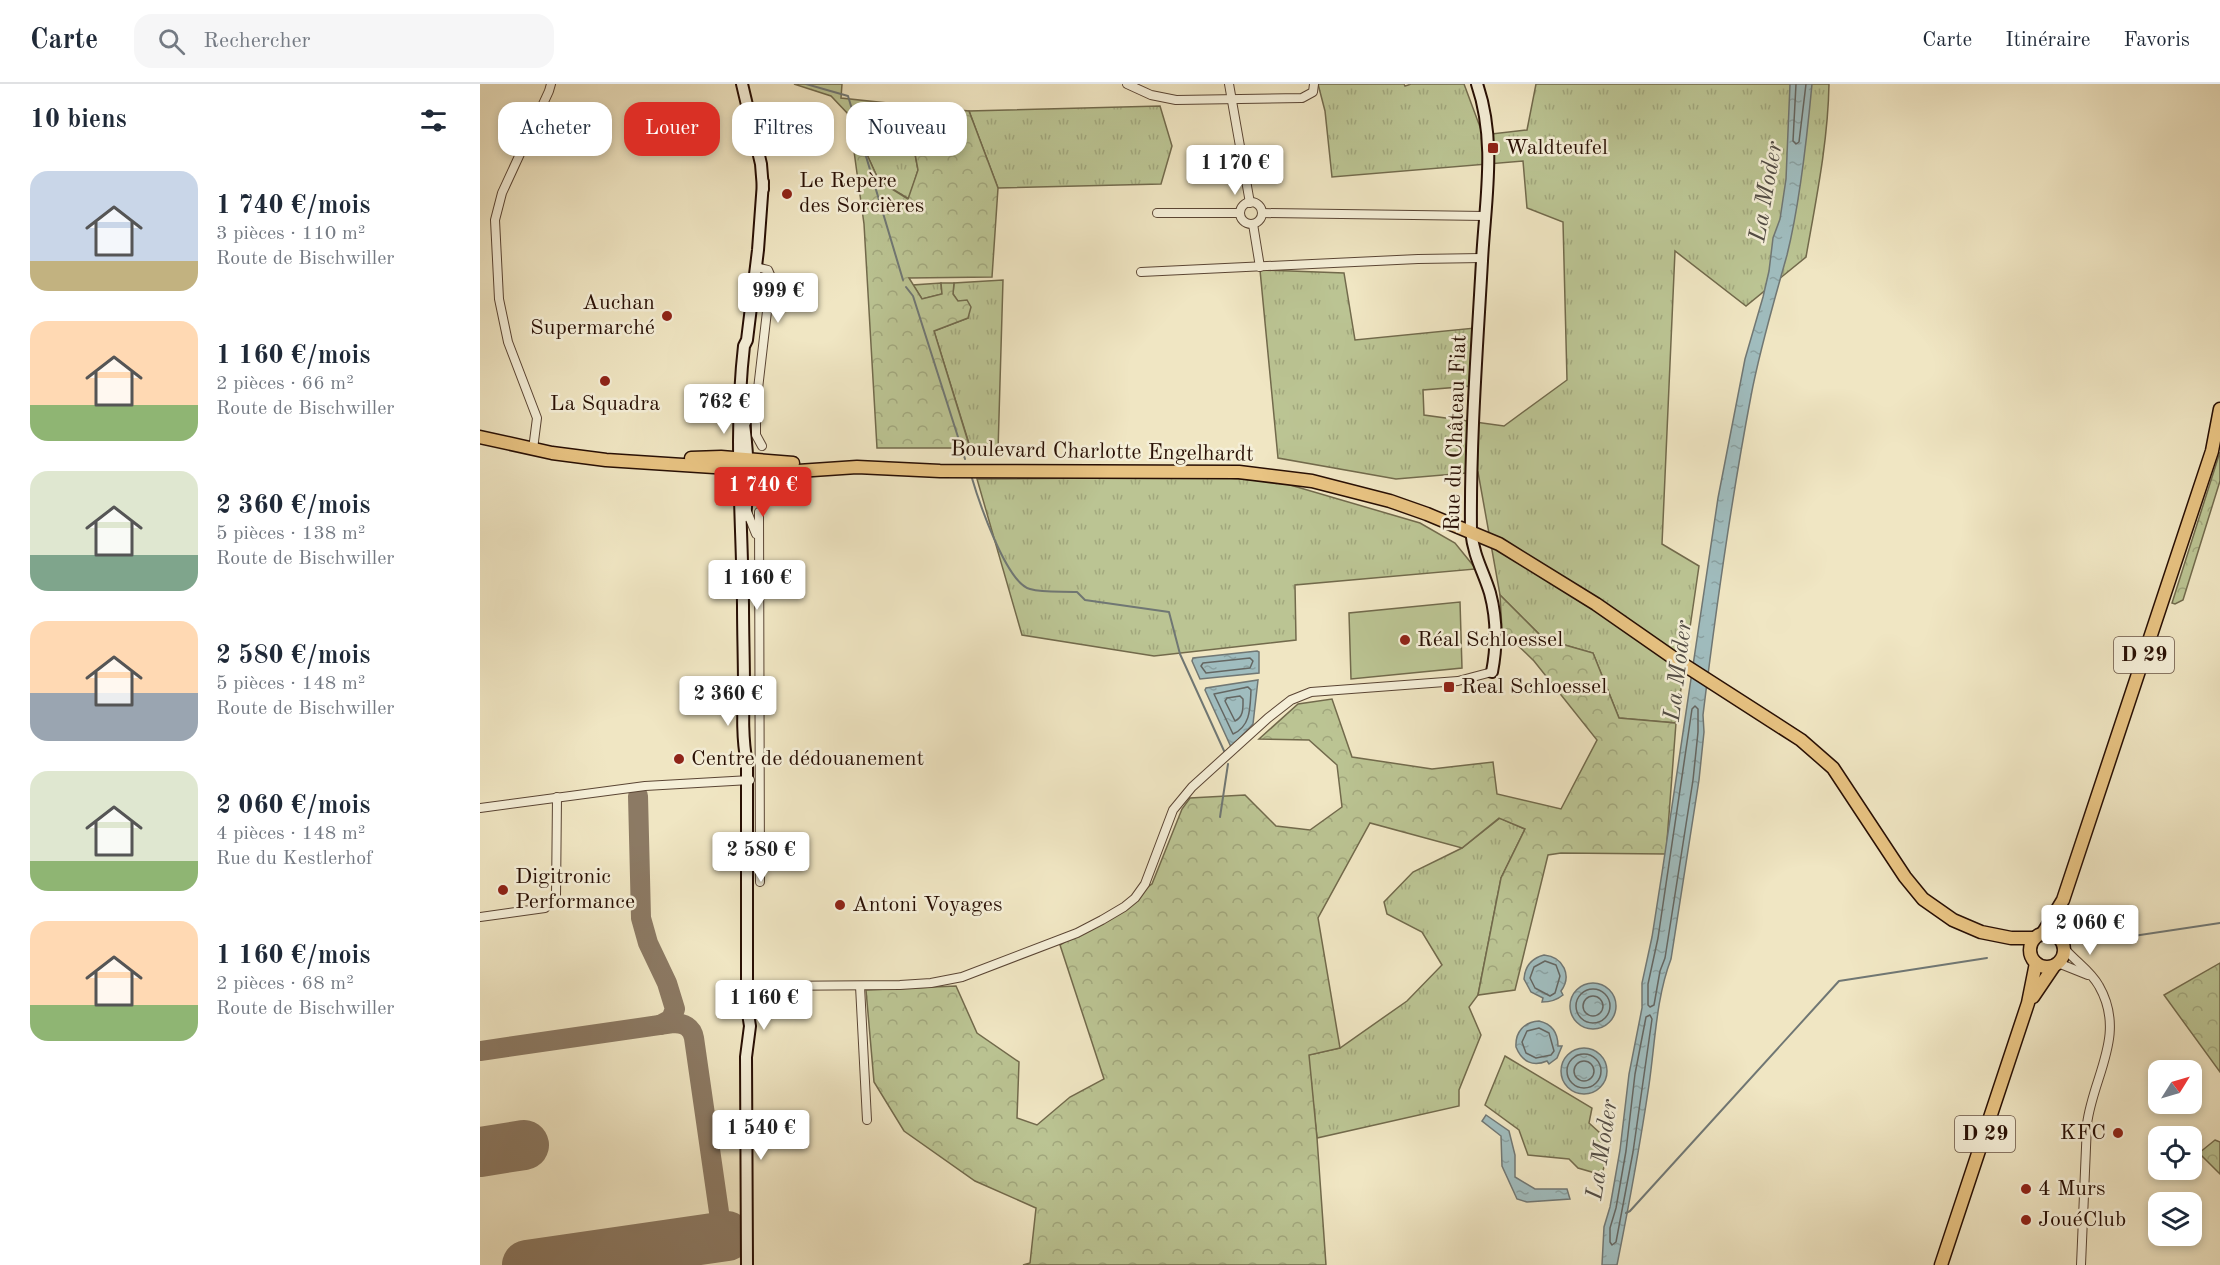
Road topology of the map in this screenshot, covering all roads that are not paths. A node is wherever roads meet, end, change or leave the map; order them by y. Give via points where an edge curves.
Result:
1 (550, 84) edge
2 (742, 84) edge
3 (1127, 84) edge
4 (1229, 84) edge
5 (1314, 84) edge
6 (1477, 84) edge
7 (1139, 87) edge
8 (1232, 98) junction
9 (1250, 203) junction
10 (1157, 213) dead end
11 (1240, 213) junction
12 (1262, 213) junction
13 (1485, 216) junction
14 (1253, 224) junction
15 (1482, 258) junction
16 (756, 267) junction
17 (1260, 267) junction
18 (1141, 272) dead end
19 (747, 340) junction
20 (756, 406) junction
21 (2220, 409) edge
22 (744, 426) junction
23 (480, 437) edge
24 (762, 446) dead end
25 (533, 449) junction
26 (743, 464) junction
27 (746, 508) junction
28 (759, 512) dead end
29 (1471, 531) junction
30 (742, 535) junction
31 (758, 538) junction
32 (1492, 672) joint
33 (747, 780) junction
34 (759, 780) junction
35 (557, 797) junction
36 (480, 808) edge
37 (760, 882) dead end
38 (2062, 900) junction
39 (480, 917) edge
40 (1993, 935) junction
41 (2038, 936) junction
42 (2063, 944) junction
43 (2034, 959) junction
44 (2056, 965) junction
45 (2094, 979) junction
46 (747, 986) junction
47 (860, 986) junction
48 (2028, 1003) junction
49 (867, 1120) dead end
50 (747, 1265) edge
51 (1941, 1265) edge
52 (2082, 1265) edge

1 - 25 street via 502,193 495,220 499,300 508,342 537,418
2 - 16 street via 763,182 762,231
3 - 7 street
4 - 8 street
5 - 8 street via 1313,92 1302,98
6 - 13 street, Rue du Château Fiat via 1488,128
7 - 8 street via 1151,95 1176,100
8 - 9 street
9 - 11 street
9 - 12 street via 1257,204
10 - 11 street
11 - 14 street via 1244,222
12 - 13 street
12 - 14 street
13 - 15 street, Rue du Château Fiat
14 - 17 street
15 - 17 street
15 - 29 street, Rue du Château Fiat
16 - 19 street
16 - 20 street via 768,270 771,277
17 - 18 street
19 - 22 street
19 - 26 street via 739,405
20 - 22 street
20 - 24 street via 756,435
21 - 38 main road, D 29 via 2212,451
22 - 26 street
23 - 25 main road, Boulevard Charlotte Engelhardt
25 - 26 main road, Boulevard Charlotte Engelhardt via 636,462
26 - 27 street
26 - 29 main road, Boulevard Charlotte Engelhardt via 940,471 1239,472 1347,489
26 - 30 street
27 - 30 street
27 - 31 street
28 - 31 street
29 - 32 street, Rue du Château Fiat via 1496,628
29 - 40 main road, Boulevard Charlotte Engelhardt via 1523,552 1553,577 1801,740 1825,759 1843,781 1923,899 1953,920
30 - 33 street via 743,739
31 - 34 street
32 - 47 street, Rue du Château Fiat via 1458,681 1301,695 1268,718 1192,787 1173,810 1145,884 1124,906 1077,933 962,977 931,983
33 - 34 street
33 - 35 street via 645,786
33 - 46 street
34 - 37 street
35 - 36 street
35 - 39 street via 556,896 545,908
38 - 41 main road, D 29
38 - 42 main road, D 29
40 - 41 main road, Boulevard Charlotte Engelhardt
40 - 43 main road, Boulevard Charlotte Engelhardt
41 - 42 main road via 2053,934
41 - 43 main road via 2030,948
42 - 44 main road
42 - 45 street
43 - 44 main road via 2045,967
43 - 48 main road, D 29
44 - 45 street
44 - 48 main road, D 29
45 - 52 street via 2106,1004 2110,1030 2108,1055 2087,1124
46 - 47 street, Rue du Château Fiat
46 - 50 street via 743,1028
47 - 49 street
48 - 51 main road, D 29

